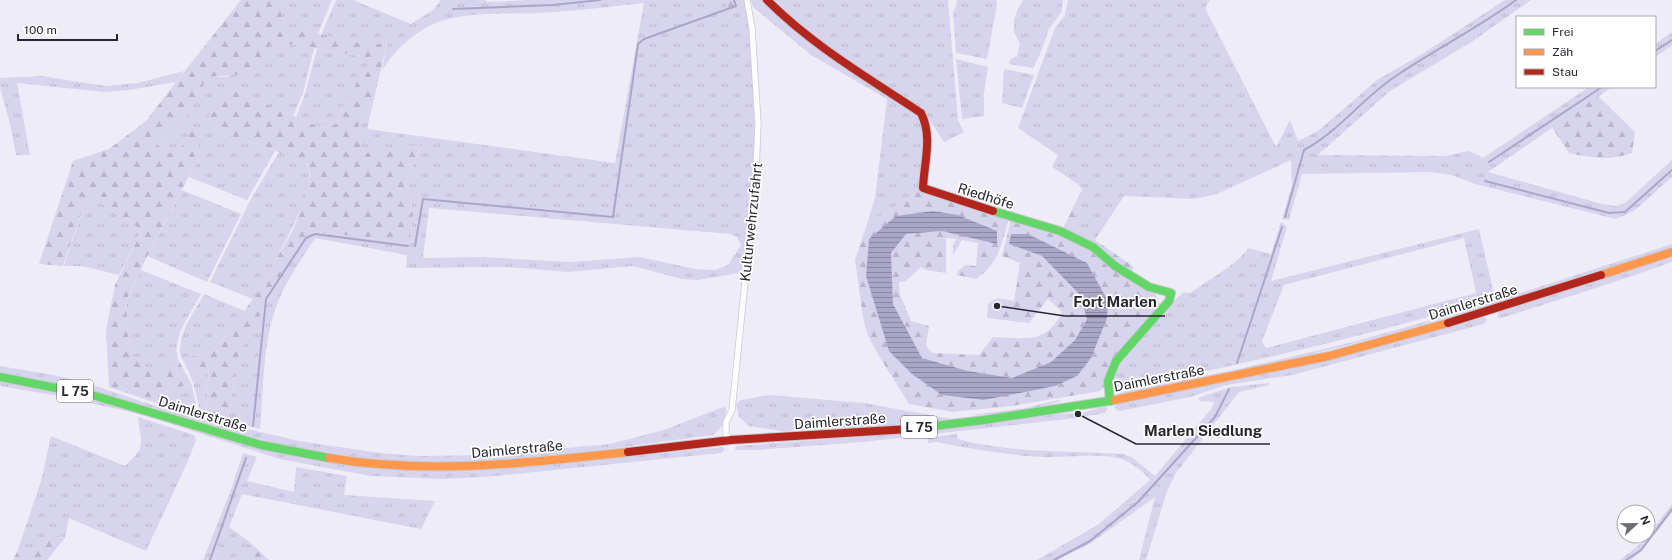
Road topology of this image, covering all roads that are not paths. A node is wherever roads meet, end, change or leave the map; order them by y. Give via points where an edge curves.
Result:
1 (747, 0) edge
2 (766, 0) edge
3 (1672, 252) edge
4 (0, 377) edge
5 (1109, 397) junction
6 (731, 440) junction

1 - 6 street, Kulturwehrzufahrt via 752,28 758,123 756,173 732,410 726,422 726,435
2 - 5 main road, Riedhöfe via 811,40 921,113 927,127 923,188 1060,231 1093,247 1115,266 1149,287 1171,293 1169,301 1116,361 1108,381
3 - 5 main road, Daimlerstraße / L 75 via 1492,310 1336,354 1242,375
4 - 6 main road, Daimlerstraße / L 75 via 71,390 261,445 346,461 453,467 520,464
5 - 6 main road, Daimlerstraße / L 75 via 984,420 896,430

